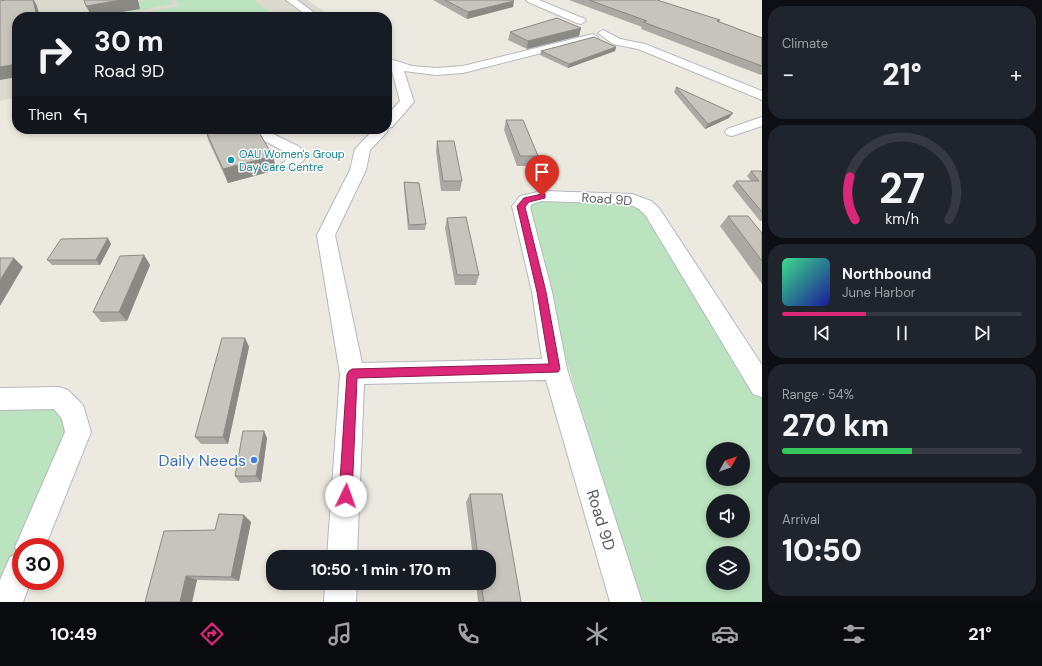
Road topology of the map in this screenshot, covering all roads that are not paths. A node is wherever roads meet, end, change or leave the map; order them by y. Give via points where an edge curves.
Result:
1 (291, 0) edge
2 (531, 0) edge
3 (308, 12) edge
4 (591, 32) junction
5 (392, 65) edge
6 (402, 82) junction
7 (392, 83) edge
8 (762, 96) edge
9 (392, 118) edge
10 (762, 121) edge
11 (732, 132) dead end
12 (264, 134) edge
13 (377, 134) edge
14 (290, 164) dead end
15 (555, 369) junction
16 (352, 374) junction
17 (762, 386) edge
18 (0, 399) edge
19 (34, 538) edge
20 (342, 550) edge
21 (12, 590) edge
22 (341, 590) edge
23 (2, 602) edge
24 (340, 602) edge
25 (626, 602) edge

1 - 3 street
2 - 4 street
4 - 5 street via 572,41 487,66 440,71
4 - 8 street via 615,43 641,46
5 - 6 street
6 - 7 street
6 - 9 street via 407,102
10 - 11 street
12 - 14 street via 300,155
13 - 16 street via 363,150 358,170 326,235
15 - 16 street
15 - 17 street, Road 9D via 542,292 521,206 526,200 542,196 632,199 653,212
15 - 25 street, Road 9D
16 - 20 street
18 - 19 street via 59,398 74,413 78,432
21 - 23 street
22 - 24 street

